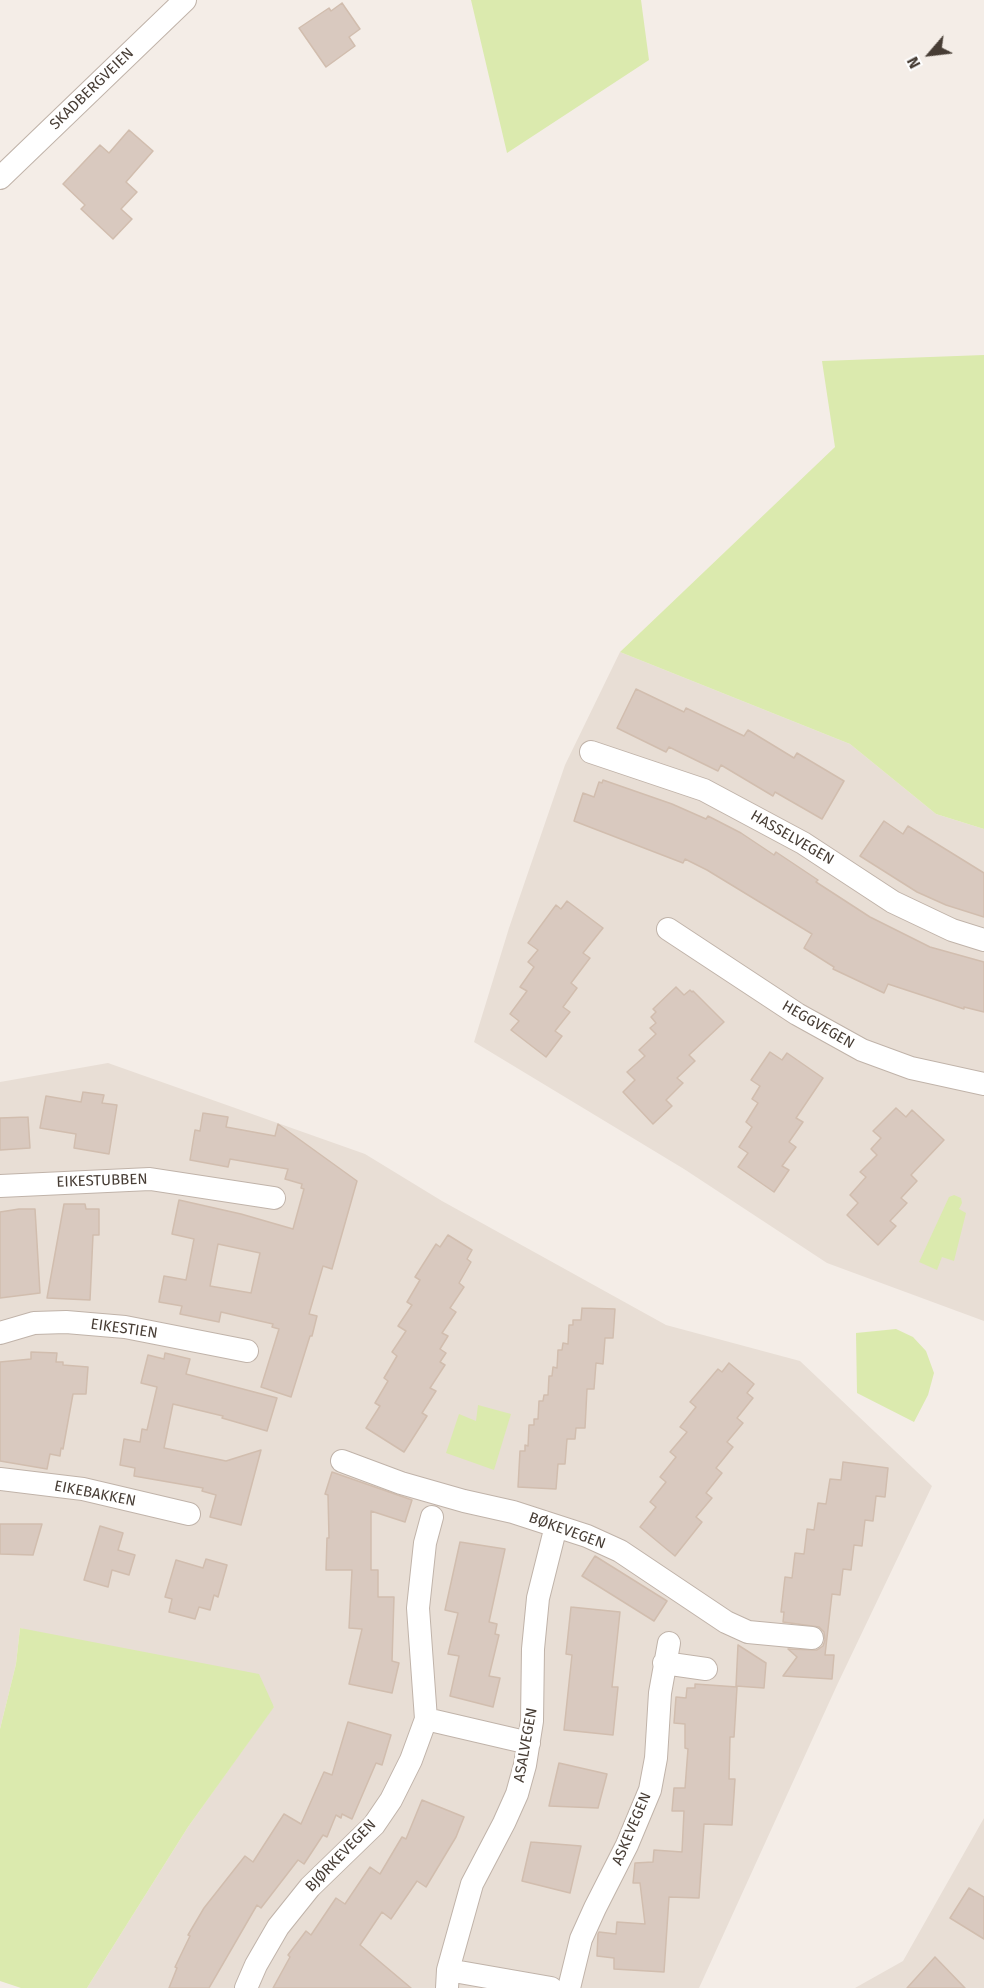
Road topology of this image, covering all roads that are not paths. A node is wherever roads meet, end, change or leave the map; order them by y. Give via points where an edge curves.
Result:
1 (184, 0) edge
2 (0, 178) edge
3 (591, 752) dead end
4 (668, 929) dead end
5 (984, 940) edge
6 (984, 1084) edge
7 (0, 1186) edge
8 (274, 1198) dead end
9 (0, 1333) edge
10 (247, 1351) dead end
11 (342, 1461) dead end
12 (0, 1479) edge
13 (189, 1514) dead end
14 (432, 1517) dead end
15 (556, 1526) junction
16 (812, 1638) dead end
17 (706, 1669) dead end
18 (426, 1719) junction
19 (529, 1743) junction
20 (447, 1979) edge
21 (246, 1988) edge
22 (551, 1988) edge
23 (569, 1988) edge

1 - 2 street, SKADBERGVEIEN
3 - 5 street, HASSELVEGEN via 704,790 802,843 893,902 952,930
4 - 6 street, HEGGVEGEN via 797,1014 862,1050 911,1068
7 - 8 street, EIKESTUBBEN via 150,1179
9 - 10 street, EIKESTIEN via 34,1323 66,1322 125,1327
11 - 15 street, BØKEVEGEN via 410,1485
12 - 13 street, EIKEBAKKEN via 83,1489
14 - 18 street, BJØRKEVEGEN via 418,1608
15 - 16 street, BØKEVEGEN via 620,1551 726,1622 748,1632
15 - 19 street, ASALVEGEN via 538,1598
17 - 23 street, ASKEVEGEN via 666,1653 650,1791 581,1940
18 - 19 street
18 - 21 street, BJØRKEVEGEN via 391,1800 374,1825 291,1909 267,1945
19 - 20 street, ASALVEGEN via 517,1794 472,1884
20 - 22 street

